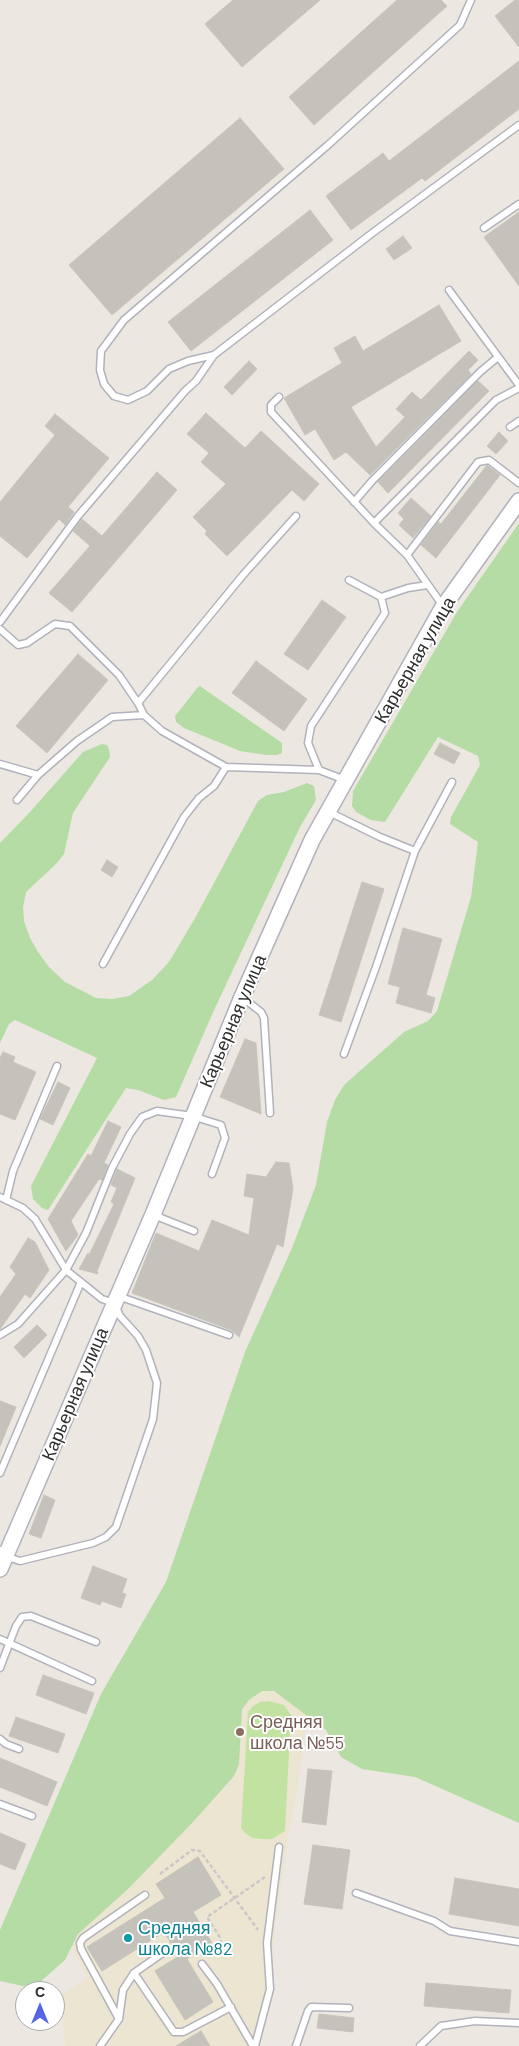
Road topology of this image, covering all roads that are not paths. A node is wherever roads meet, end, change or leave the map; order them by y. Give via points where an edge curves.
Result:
1 (471, 0) edge
2 (519, 125) edge
3 (519, 204) edge
4 (484, 228) dead end
5 (449, 290) dead end
6 (214, 355) junction
7 (498, 357) junction
8 (519, 386) edge
9 (279, 397) dead end
10 (519, 421) edge
11 (510, 428) dead end
12 (519, 482) edge
13 (519, 501) edge
14 (354, 502) junction
15 (296, 516) dead end
16 (374, 523) junction
17 (407, 555) junction
18 (349, 580) dead end
19 (427, 585) junction
20 (381, 597) junction
21 (443, 607) junction
22 (0, 622) edge
23 (0, 629) edge
24 (138, 703) junction
25 (144, 715) junction
26 (0, 764) edge
27 (226, 768) junction
28 (319, 770) junction
29 (38, 775) junction
30 (345, 780) junction
31 (452, 782) dead end
32 (16, 800) dead end
33 (327, 811) junction
34 (415, 850) junction
35 (103, 964) dead end
36 (242, 997) junction
37 (344, 1054) dead end
38 (57, 1066) dead end
39 (270, 1112) dead end
40 (192, 1116) junction
41 (212, 1174) dead end
42 (3, 1199) edge
43 (154, 1212) junction
44 (194, 1230) dead end
45 (66, 1270) junction
46 (81, 1282) junction
47 (115, 1299) junction
48 (0, 1335) edge
49 (229, 1335) dead end
50 (0, 1474) edge
51 (2, 1558) edge
52 (0, 1639) edge
53 (96, 1642) dead end
54 (9, 1643) junction
55 (0, 1668) edge
56 (92, 1681) dead end
57 (0, 1739) edge
58 (19, 1749) dead end
59 (0, 1804) edge
60 (32, 1816) dead end
61 (279, 1847) dead end
62 (356, 1893) dead end
63 (145, 1896) dead end
64 (519, 1942) edge
65 (167, 1950) dead end
66 (202, 1964) road end
67 (134, 1974) junction
68 (231, 2007) junction
69 (349, 2008) dead end
70 (119, 2019) junction
71 (519, 2023) edge
72 (100, 2046) edge
73 (254, 2046) edge
74 (296, 2046) edge
75 (420, 2046) edge

1 - 6 lane via 460,25 328,145 124,320 101,351 100,370 104,384 114,396 128,400 148,391 169,369
2 - 6 lane
3 - 4 lane
5 - 7 lane
6 - 22 lane via 196,381 78,516
7 - 8 lane
7 - 14 lane
8 - 16 lane via 496,400
9 - 14 lane via 271,405 271,412
10 - 11 lane
12 - 17 lane via 489,460 478,462
13 - 21 street, Карьерная улица
14 - 16 lane
15 - 24 lane
16 - 17 lane
17 - 19 lane
18 - 20 lane
19 - 20 lane
19 - 21 lane
20 - 28 lane via 385,613 312,726 308,743
21 - 30 street, Карьерная улица
23 - 24 lane via 18,646 55,624 70,626 119,675
24 - 25 lane
25 - 27 lane via 162,731
25 - 29 lane via 112,718 77,741
26 - 29 lane
27 - 28 lane
27 - 35 lane via 214,786 184,817
28 - 30 lane
29 - 32 lane
30 - 33 street, Карьерная улица
31 - 34 lane
33 - 34 lane
33 - 36 street, Карьерная улица
34 - 37 lane
36 - 39 lane via 264,1018
36 - 40 street, Карьерная улица
38 - 42 lane
40 - 41 lane via 221,1125 225,1138
40 - 43 street, Карьерная улица
40 - 45 lane via 157,1111 142,1117 112,1168 86,1233
42 - 45 lane via 35,1218
43 - 44 lane via 161,1218
43 - 47 street, Карьерная улица
45 - 46 lane
45 - 48 lane via 18,1324
46 - 47 lane via 102,1299
46 - 50 lane
47 - 49 lane
47 - 51 street, Карьерная улица
47 - 51 lane via 120,1316 146,1350 157,1383 152,1419 116,1527 106,1537 93,1542 20,1561
52 - 54 lane
53 - 54 lane via 31,1616 22,1617
54 - 55 lane
54 - 56 lane
57 - 58 lane
59 - 60 lane
61 - 73 lane via 268,1943 270,1989
62 - 64 lane via 434,1921 450,1931
63 - 70 lane via 80,1943
65 - 67 lane
66 - 68 lane
67 - 68 lane via 174,2032 183,2032
67 - 70 lane via 123,1990
68 - 73 lane
69 - 74 lane via 311,2007
70 - 72 lane
71 - 75 lane via 475,2021 441,2026

